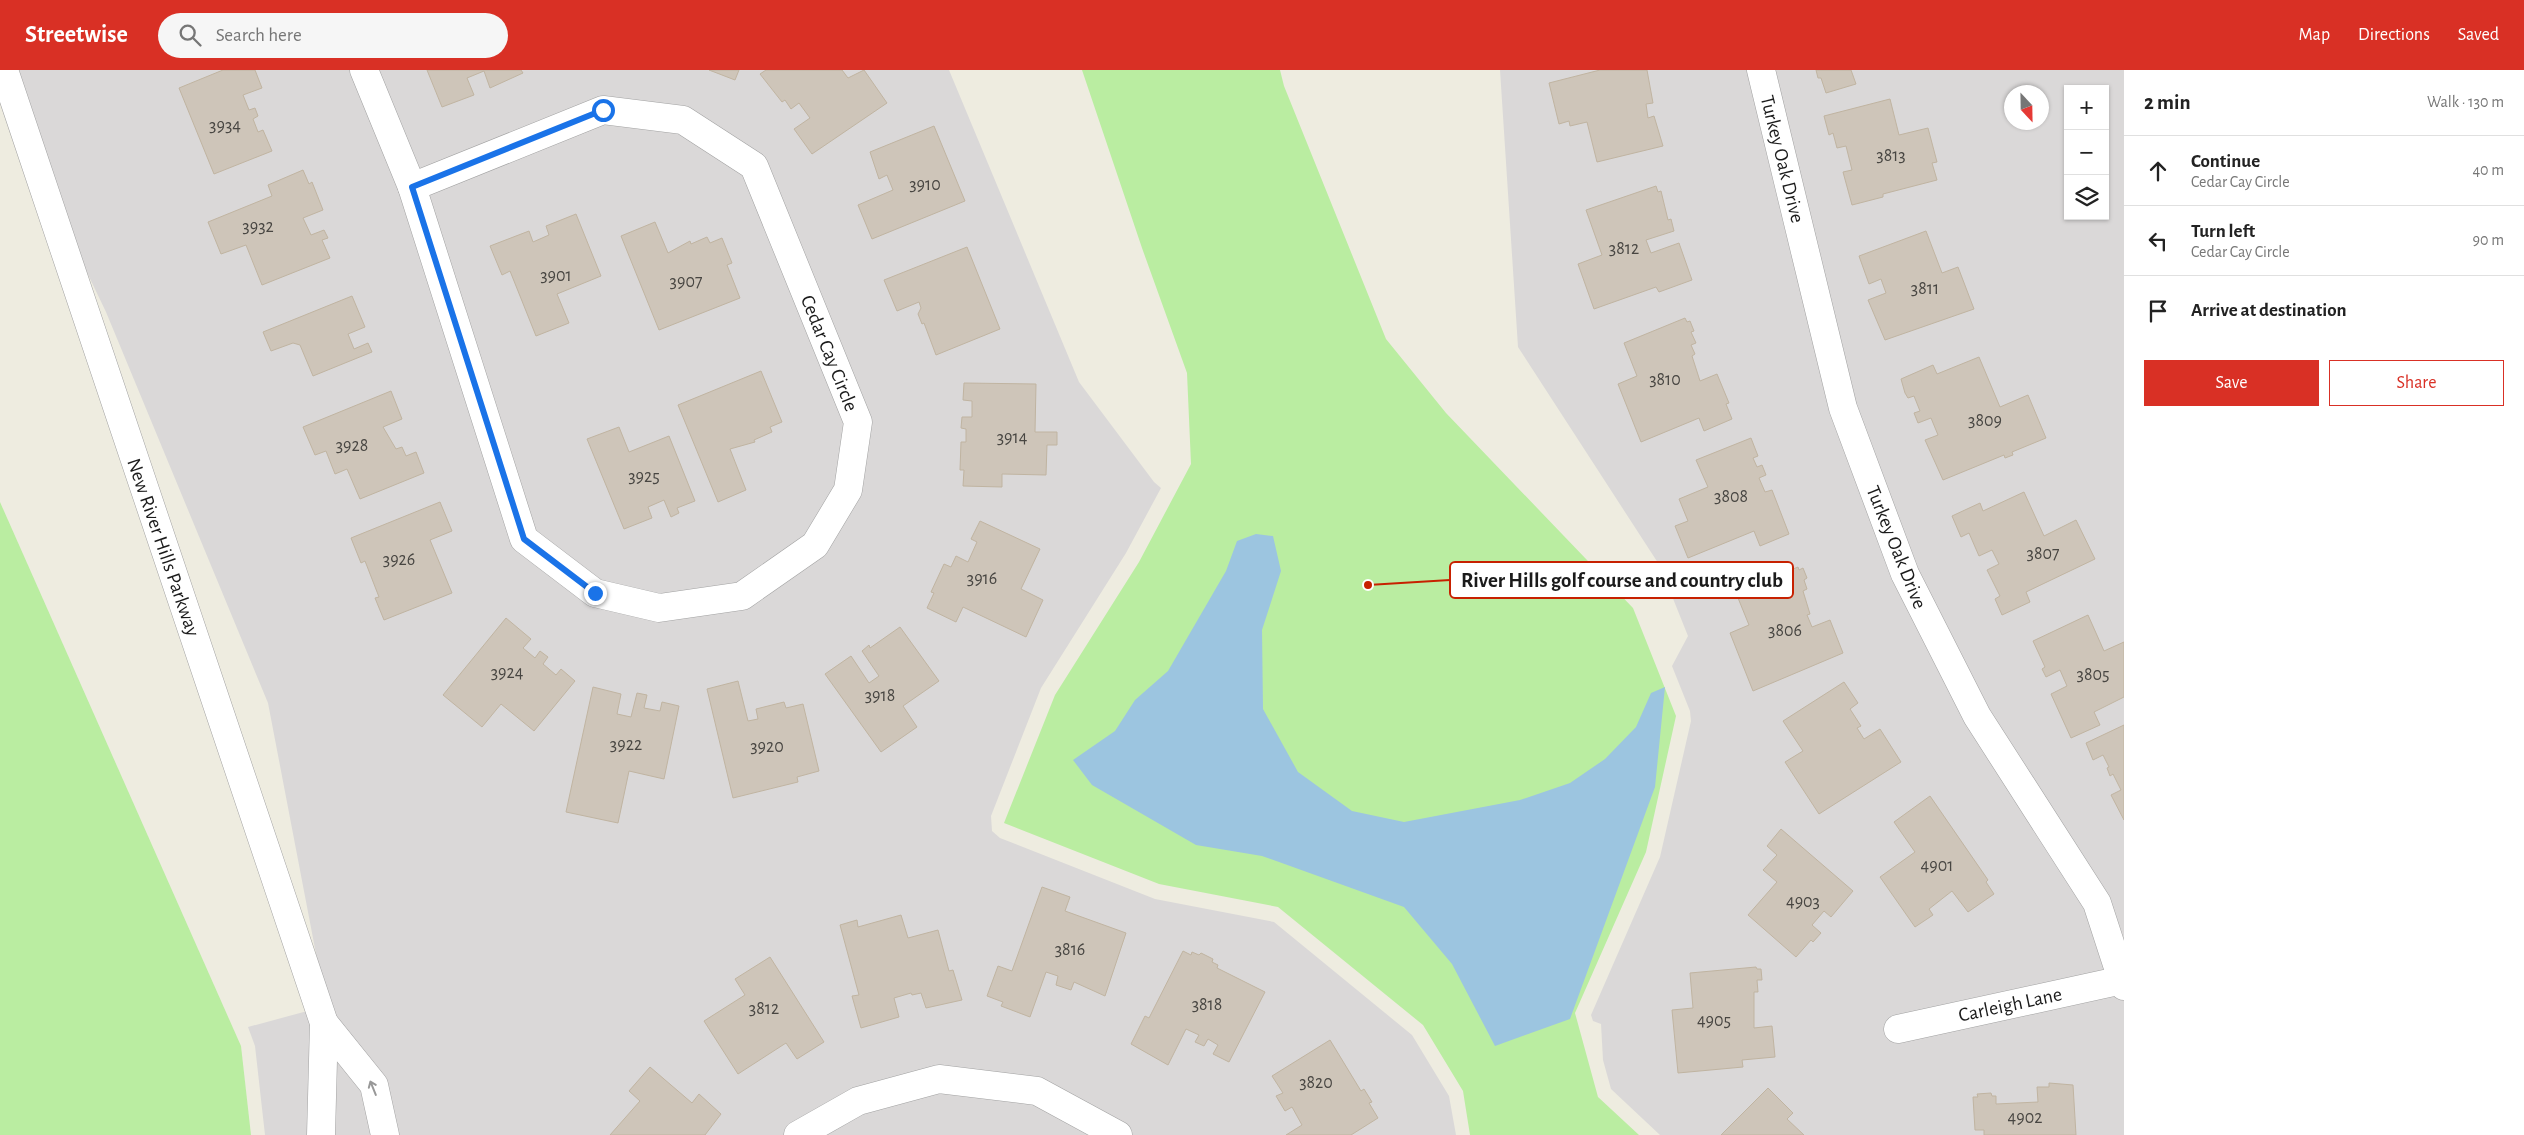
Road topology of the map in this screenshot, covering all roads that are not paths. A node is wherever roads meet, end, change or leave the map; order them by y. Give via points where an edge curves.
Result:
1 (4, 70) edge
2 (364, 70) edge
3 (1761, 70) edge
4 (412, 187) junction
5 (2123, 983) edge
6 (324, 1023) junction
7 (1898, 1029) dead end
8 (321, 1135) edge
9 (385, 1135) edge
10 (798, 1135) edge
11 (1118, 1135) edge

1 - 6 street, New River Hills Parkway
2 - 4 street, Cedar Cay Circle
3 - 5 street, Turkey Oak Drive via 1843,408 1905,574 1977,716 2098,903
4 - 4 street, Cedar Cay Circle via 524,539 595,593 659,608 742,596 815,545 848,490 858,422 754,166 683,120 603,110
5 - 7 street, Carleigh Lane
6 - 8 street, New River Hills Parkway
9 -> 6 street, New River Hills Parkway via 374,1085
10 - 11 street via 858,1100 940,1079 1037,1091

